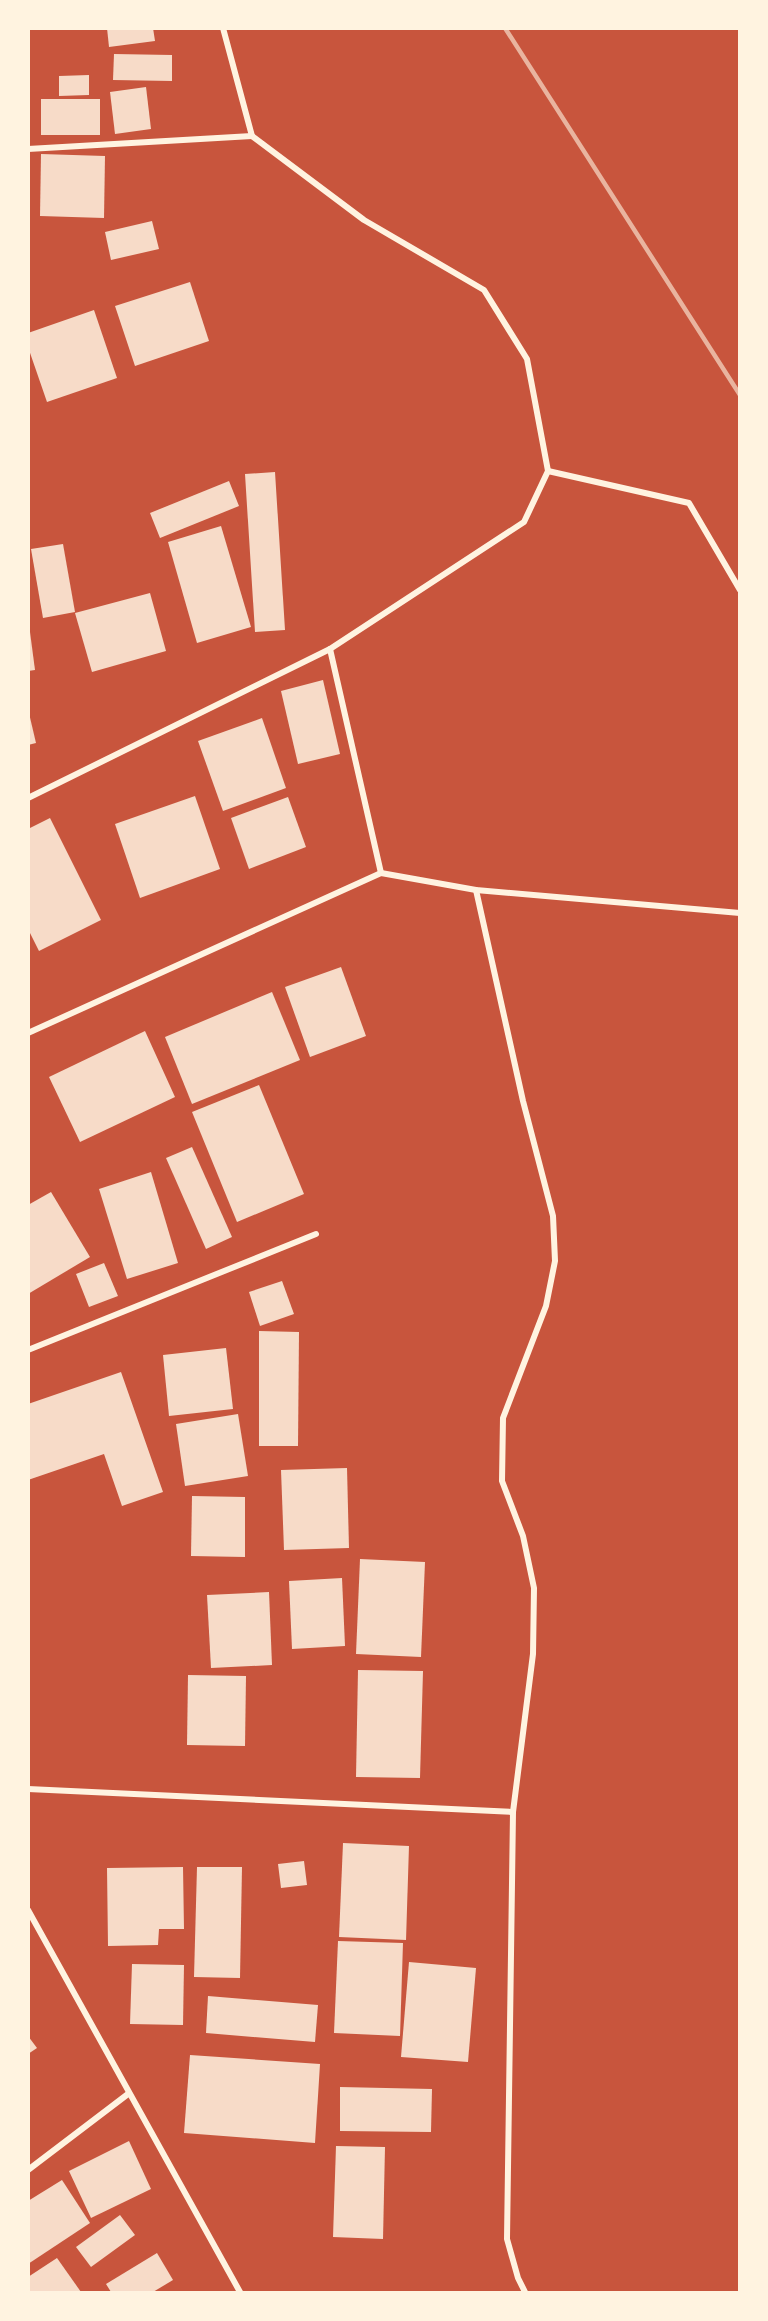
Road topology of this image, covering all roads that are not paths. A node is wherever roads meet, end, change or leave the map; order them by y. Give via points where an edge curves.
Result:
1 (224, 28) edge
2 (252, 136) junction
3 (28, 149) edge
4 (548, 471) junction
5 (740, 590) edge
6 (330, 650) junction
7 (28, 798) edge
8 (381, 873) junction
9 (476, 890) junction
10 (740, 913) edge
11 (28, 1033) edge
12 (316, 1234) dead end
13 (28, 1350) edge
14 (28, 1789) edge
15 (513, 1812) junction
16 (28, 1910) edge
17 (128, 2094) junction
18 (28, 2169) edge
19 (240, 2292) edge
20 (525, 2292) edge

1 - 2 street
2 - 3 street
2 - 4 street via 364,220 484,290 527,359
4 - 5 street via 689,503
4 - 6 street via 524,522
6 - 7 street
6 - 8 street
8 - 9 street
8 - 11 street
9 - 10 street
9 - 15 street via 554,1227 555,1261 546,1306 503,1418 502,1481 523,1536 534,1588 533,1653
12 - 13 street
14 - 15 street
15 - 20 street via 507,2239
16 - 17 street
17 - 18 street
17 - 19 street

